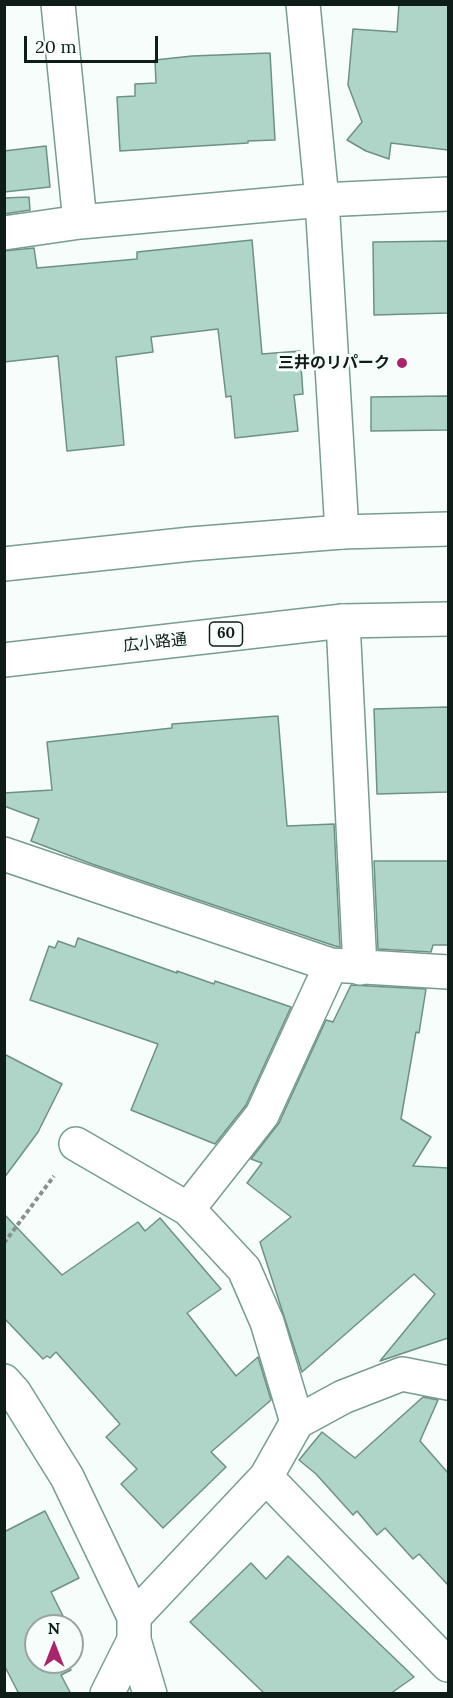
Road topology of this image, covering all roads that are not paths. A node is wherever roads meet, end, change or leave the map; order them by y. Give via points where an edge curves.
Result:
1 (58, 4) edge
2 (303, 4) edge
3 (448, 194) edge
4 (322, 200) junction
5 (80, 222) junction
6 (4, 233) edge
7 (448, 528) edge
8 (342, 532) junction
9 (4, 564) edge
10 (448, 619) edge
11 (343, 621) junction
12 (4, 660) edge
13 (4, 854) edge
14 (346, 967) junction
15 (448, 972) edge
16 (76, 1144) road end
17 (188, 1209) junction
18 (4, 1381) edge
19 (448, 1383) edge
20 (297, 1422) junction
21 (266, 1478) junction
22 (134, 1628) junction
23 (448, 1665) edge
24 (106, 1694) edge
25 (150, 1694) edge

1 - 5 street
2 - 4 street
3 - 4 street
4 - 5 street
4 - 8 street
5 - 6 street
7 - 8 street
8 - 9 street
10 - 11 street, 広小路通 / 60
11 - 12 street, 広小路通 / 60
11 - 14 street
13 - 14 street
14 - 15 street
14 - 17 street via 262,1115
16 - 17 street
17 - 20 street via 244,1269 267,1322
18 - 22 street via 67,1477
19 - 20 street via 402,1374 343,1397
20 - 21 street
21 - 22 street
21 - 23 street
22 - 24 street
22 - 25 street

